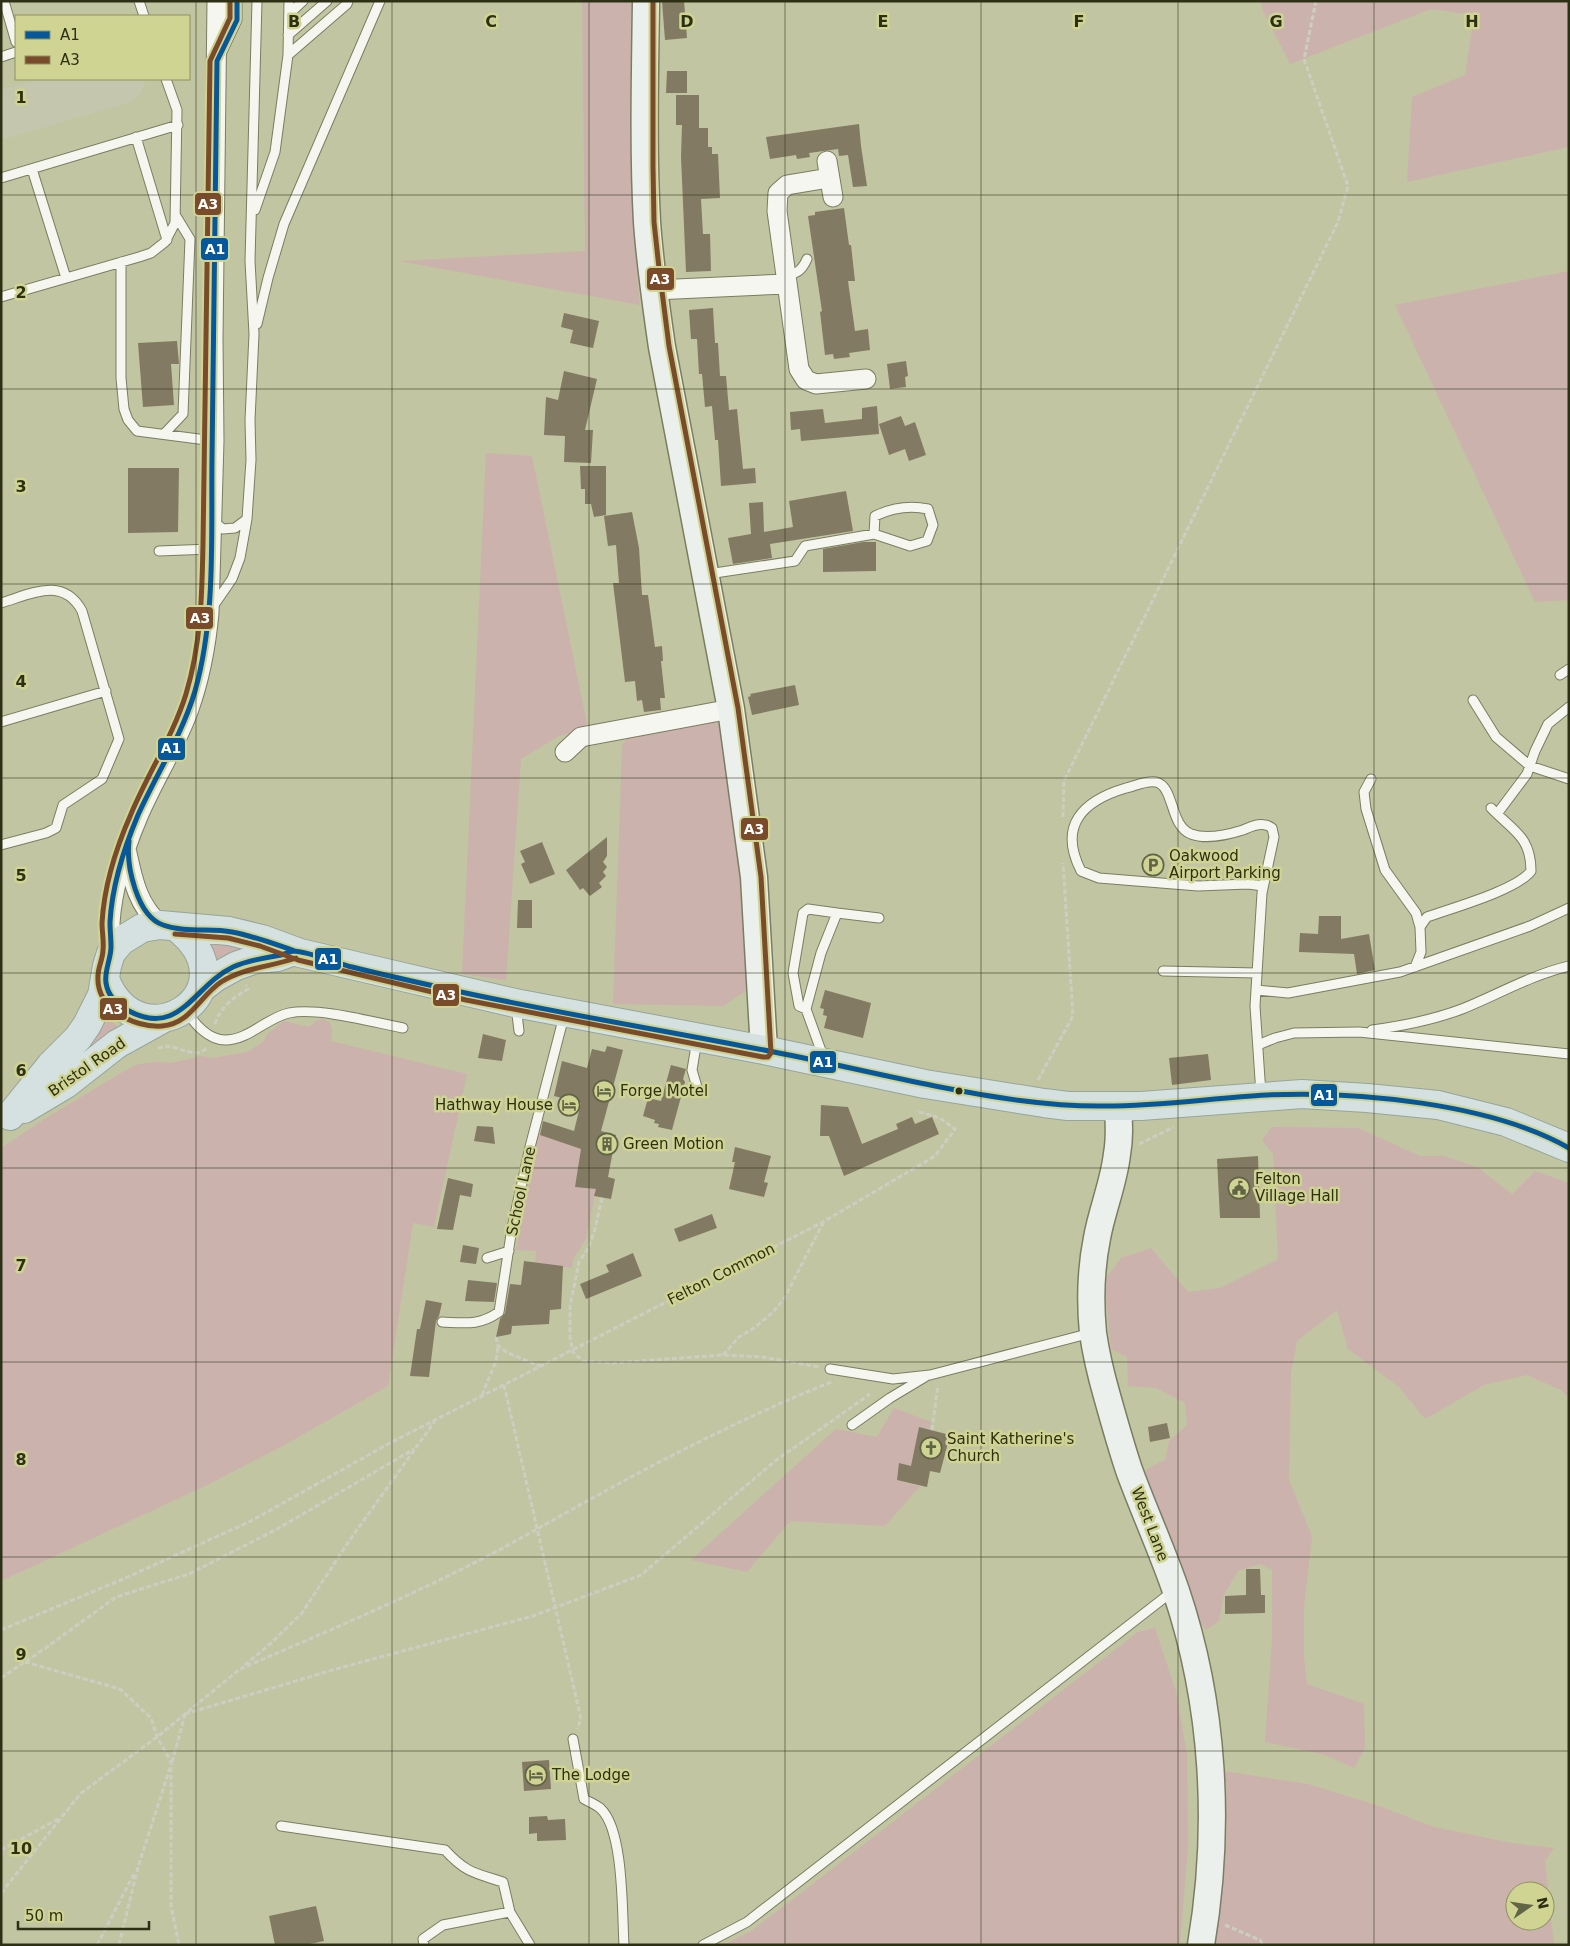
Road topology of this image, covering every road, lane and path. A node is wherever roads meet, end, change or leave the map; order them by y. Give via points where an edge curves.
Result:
1 (4, 1) edge
2 (138, 1) edge
3 (217, 1) edge
4 (237, 1) edge
5 (257, 1) edge
6 (289, 1) edge
7 (303, 1) edge
8 (327, 1) edge
9 (348, 1) edge
10 (380, 1) edge
11 (646, 1) edge
12 (1316, 1) edge
13 (289, 14) junction
14 (141, 15) edge
15 (288, 35) junction
16 (15, 39) edge
17 (15, 52) edge
18 (288, 55) junction
19 (1, 57) edge
20 (217, 61) junction
21 (166, 80) edge
22 (178, 125) junction
23 (136, 137) junction
24 (32, 168) junction
25 (1, 178) edge
26 (833, 197) dead end
27 (176, 216) junction
28 (251, 220) junction
29 (167, 240) junction
30 (807, 259) dead end
31 (121, 262) junction
32 (66, 278) junction
33 (786, 280) junction
34 (654, 290) junction
35 (1, 297) edge
36 (254, 334) junction
37 (866, 379) dead end
38 (164, 434) junction
39 (214, 441) junction
40 (247, 519) junction
41 (211, 520) junction
42 (874, 534) junction
43 (211, 549) junction
44 (159, 551) dead end
45 (706, 574) junction
46 (1, 603) edge
47 (209, 612) junction
48 (1569, 669) edge
49 (1560, 675) dead end
50 (106, 691) junction
51 (1472, 700) dead end
52 (1569, 707) edge
53 (731, 709) junction
54 (1, 722) edge
55 (565, 752) dead end
56 (1530, 766) junction
57 (1371, 779) dead end
58 (1569, 779) edge
59 (1063, 818) dead end
60 (1, 845) edge
61 (127, 849) junction
62 (1063, 855) dead end
63 (1263, 886) junction
64 (1569, 908) edge
65 (837, 913) junction
66 (879, 918) dead end
67 (168, 926) junction
68 (1420, 927) junction
69 (294, 951) junction
70 (111, 953) junction
71 (1569, 966) edge
72 (1415, 967) junction
73 (1162, 971) dead end
74 (1257, 973) junction
75 (105, 979) junction
76 (203, 987) junction
77 (248, 989) dead end
78 (1256, 990) junction
79 (515, 1003) junction
80 (806, 1009) junction
81 (175, 1013) junction
82 (565, 1013) junction
83 (216, 1019) dead end
84 (403, 1028) dead end
85 (518, 1031) dead end
86 (1359, 1032) junction
87 (211, 1036) junction
88 (697, 1038) junction
89 (1258, 1045) junction
90 (152, 1050) dead end
91 (764, 1050) junction
92 (1569, 1054) edge
93 (826, 1064) junction
94 (697, 1087) dead end
95 (1262, 1096) junction
96 (1027, 1100) junction
97 (1118, 1107) junction
98 (916, 1111) dead end
99 (6, 1120) edge
100 (1176, 1126) dead end
101 (1134, 1148) dead end
102 (1569, 1148) edge
103 (602, 1198) dead end
104 (823, 1222) junction
105 (509, 1251) junction
106 (487, 1258) dead end
107 (442, 1322) dead end
108 (1093, 1332) junction
109 (496, 1337) dead end
110 (498, 1346) junction
111 (573, 1350) junction
112 (723, 1355) junction
113 (540, 1366) junction
114 (830, 1368) joint
115 (940, 1372) junction
116 (854, 1373) junction
117 (930, 1375) junction
118 (893, 1379) junction
119 (504, 1385) junction
120 (482, 1396) junction
121 (435, 1420) junction
122 (852, 1425) dead end
123 (932, 1430) dead end
124 (415, 1448) junction
125 (537, 1529) junction
126 (1176, 1590) junction
127 (555, 1607) junction
128 (1, 1630) edge
129 (25, 1662) junction
130 (240, 1669) junction
131 (1, 1678) edge
132 (185, 1714) junction
133 (157, 1737) junction
134 (574, 1739) joint
135 (172, 1762) junction
136 (62, 1816) junction
137 (281, 1826) dead end
138 (1, 1850) edge
139 (138, 1866) junction
140 (1, 1893) edge
141 (510, 1912) junction
142 (1203, 1932) edge
143 (98, 1945) edge
144 (119, 1945) edge
145 (179, 1945) edge
146 (424, 1945) edge
147 (530, 1945) edge
148 (624, 1945) edge
149 (703, 1945) edge
150 (1263, 1945) edge

1 - 16 lane
2 - 14 lane
3 - 20 street
4 - 20 lane via 237,20
5 - 28 lane
6 - 13 lane
7 - 13 lane
8 - 15 lane
9 - 18 lane
10 - 36 lane via 284,224
11 - 34 street via 647,223
12 - 59 path via 1304,59 1348,186 1338,222 1064,782
13 - 15 lane
15 - 18 lane
17 - 19 lane
18 - 28 lane via 275,152
20 - 39 street
21 - 22 lane via 177,110
22 - 23 lane
22 - 27 lane
23 - 24 lane
23 - 29 lane
24 - 25 lane
24 - 32 lane
26 - 33 street via 828,169 787,185 778,193 777,211
27 - 29 lane
27 - 38 lane via 190,238 183,414
28 - 36 lane
29 - 31 lane via 151,253
30 - 33 lane via 802,269
31 - 32 lane
31 - 38 lane via 124,409 137,431
32 - 35 lane
33 - 34 street
33 - 37 street via 799,368 806,380 816,384
34 - 45 street
36 - 40 lane via 250,420 252,460
38 - 39 lane
39 - 41 street
40 - 41 lane via 235,528 223,529
40 - 47 lane via 240,558 232,579
41 - 43 street
42 - 42 lane via 875,516 889,509 915,506 928,509 933,525 926,541 910,546
42 - 45 lane via 805,546 795,561
43 - 44 lane
43 - 47 street
45 - 53 street
46 - 50 lane via 53,589 76,599
47 - 61 street via 202,666 189,710 137,818
48 - 49 lane
50 - 54 lane
50 - 60 lane via 120,740 102,779 63,805 56,828
51 - 56 lane via 1496,737
52 - 56 lane via 1548,724
53 - 55 street via 581,737
53 - 91 street via 754,877
56 - 58 lane
56 - 68 lane via 1527,774 1494,811 1516,830 1528,847 1531,871 1512,886 1427,917
57 - 68 lane via 1364,792 1366,809 1385,870 1416,913
61 - 67 street via 137,894 147,912
61 - 70 street via 110,922
62 - 96 path via 1073,1016
63 - 63 lane via 1274,837 1272,828 1265,824 1224,835 1191,834 1182,827 1163,786 1155,782 1118,790 1098,799 1084,809 1074,823 1071,838 1074,856 1081,871 1098,878 1198,886
63 - 74 lane
64 - 72 lane via 1530,926
65 - 66 lane
65 - 80 lane via 821,953
65 - 80 lane via 808,909 803,913 793,973 799,1006
67 - 69 highway via 229,931
67 - 70 highway via 142,928 120,941
67 - 76 highway via 188,936 196,948 204,971
68 - 72 lane via 1421,952
69 - 76 highway via 236,966
69 - 79 highway
70 - 75 highway
71 - 86 lane via 1460,1010 1404,1026
72 - 78 lane via 1288,993
73 - 74 lane
74 - 78 lane
75 - 81 highway via 110,993 127,1012 147,1018
75 - 99 highway, Bristol Road via 102,995 78,1038
76 - 81 highway via 197,997
77 - 83 path via 226,1005
78 - 89 lane
79 - 82 highway
79 - 85 lane
80 - 93 lane
81 - 87 lane
81 - 99 highway, Bristol Road via 117,1044 66,1084
82 - 88 highway
82 - 105 lane, School Lane via 530,1147
84 - 87 lane via 302,1012 277,1016 233,1039
86 - 89 lane via 1294,1033
86 - 92 lane
87 - 90 path via 206,1050 202,1052 169,1046
88 - 91 highway
88 - 94 lane via 692,1070
89 - 95 lane
91 - 93 highway
93 - 96 highway
95 - 97 highway
95 - 102 highway via 1302,1094 1438,1105 1506,1122
96 - 97 highway via 1068,1106
97 - 108 street, West Lane via 1115,1166 1097,1239 1092,1282
98 - 104 path, Felton Common via 940,1118 955,1129 935,1156
100 - 101 path
103 - 111 path via 595,1229 579,1262 570,1306
104 - 111 path, Felton Common
104 - 112 path via 784,1300
105 - 106 lane
105 - 107 lane, School Lane via 499,1312 475,1324
108 - 115 lane
108 - 126 street, West Lane via 1100,1369 1129,1468
109 - 110 path
110 - 113 path
110 - 120 path via 496,1361
111 - 112 path via 583,1361 612,1363
111 - 113 path, Felton Common
112 - 114 path via 762,1357
113 - 119 path, Felton Common
114 - 116 lane
115 - 117 lane
115 - 123 path
116 - 118 lane
116 - 125 path via 749,1418
117 - 118 lane
117 - 122 lane
118 - 127 path via 775,1461 641,1575
119 - 120 path, Felton Common
119 - 125 path
120 - 121 path, Felton Common
121 - 124 path
121 - 128 path, Felton Common via 252,1521
124 - 129 path via 279,1528 189,1574 116,1597
124 - 130 path via 302,1613
125 - 127 path
125 - 130 path via 370,1612
126 - 142 street, West Lane via 1201,1683 1208,1738 1210,1855
126 - 149 lane via 747,1922
127 - 132 path via 533,1616
127 - 134 path via 581,1720
129 - 131 path
129 - 133 path via 120,1689 151,1718
130 - 132 path
132 - 133 path
132 - 135 path
133 - 135 path
133 - 136 path via 81,1793
134 - 148 lane via 584,1799 601,1809 612,1828 618,1849
135 - 139 path
135 - 145 path via 171,1906
136 - 138 path
136 - 140 path
137 - 141 lane via 445,1850 460,1866 503,1882
139 - 143 path
139 - 144 path
141 - 146 lane via 443,1925 423,1939
141 - 147 lane
142 - 150 path via 1218,1922 1260,1940

